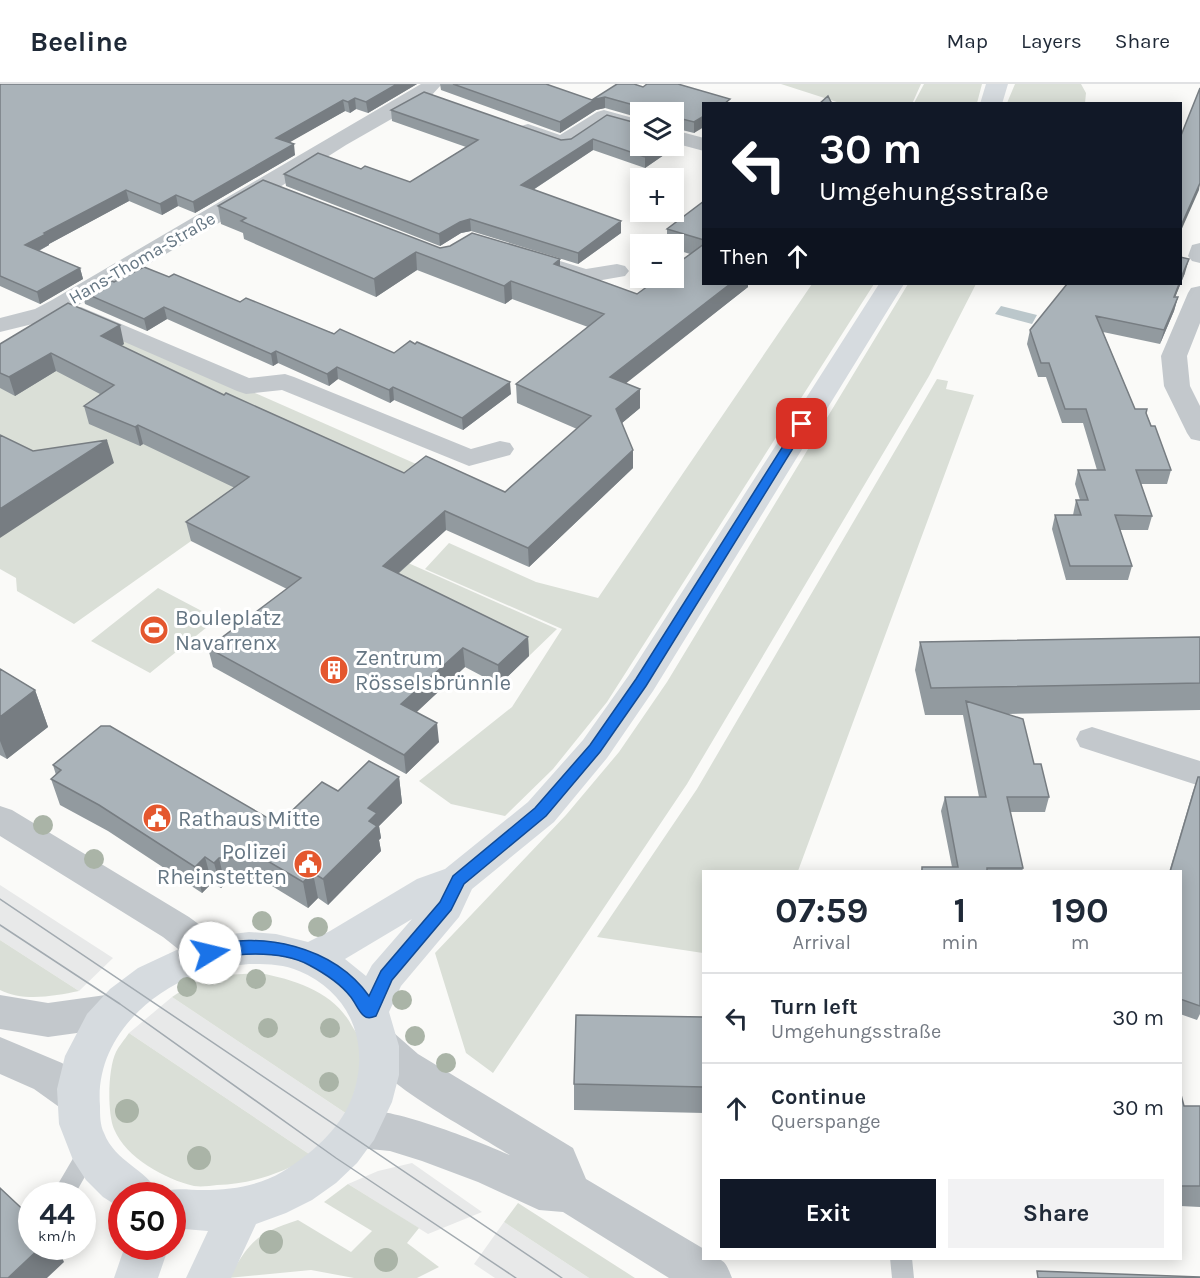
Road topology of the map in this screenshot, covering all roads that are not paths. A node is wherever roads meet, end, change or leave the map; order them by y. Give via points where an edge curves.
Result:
1 (997, 84) edge
2 (433, 92) edge
3 (992, 102) edge
4 (509, 123) edge
5 (630, 124) edge
6 (684, 139) edge
7 (702, 144) edge
8 (264, 187) junction
9 (286, 196) edge
10 (1200, 250) edge
11 (1200, 256) edge
12 (531, 259) edge
13 (617, 271) dead end
14 (890, 285) edge
15 (1200, 293) edge
16 (61, 305) junction
17 (0, 325) edge
18 (1200, 434) edge
19 (500, 449) dead end
20 (1092, 739) dead end
21 (1200, 774) edge
22 (0, 819) edge
23 (458, 880) junction
24 (210, 953) junction
25 (311, 958) junction
26 (113, 1011) junction
27 (0, 1012) edge
28 (375, 1028) junction
29 (0, 1055) edge
30 (77, 1096) junction
31 (359, 1129) junction
32 (89, 1150) junction
33 (70, 1182) edge
34 (117, 1182) edge
35 (570, 1193) junction
36 (242, 1207) junction
37 (186, 1209) edge
38 (142, 1260) edge
39 (901, 1260) edge
40 (136, 1278) edge
41 (208, 1278) edge
42 (710, 1278) edge
43 (903, 1278) edge

1 - 3 main road
2 - 8 street, Hans-Thoma-Straße via 338,140
4 - 5 street via 562,143 604,116
6 - 7 street
8 - 9 street
8 - 16 street, Hans-Thoma-Straße
10 - 11 street
12 - 13 street via 585,276
14 - 23 main road via 641,683 595,749 541,812
15 - 18 street via 1174,356 1177,386
16 - 17 street, Hans-Thoma-Straße via 44,314
16 - 19 street via 246,386 285,382 470,458
20 - 21 street
22 - 24 street via 176,927
23 - 25 main road via 430,889
23 - 28 main road via 446,906 386,976
24 - 25 main road via 262,948
24 - 26 main road via 152,977
25 - 28 main road via 348,983
26 - 27 street via 48,1020
26 - 30 main road via 87,1051
28 - 31 main road via 381,1065 378,1087
28 - 35 street via 404,1067 558,1162
29 - 30 street via 48,1076
30 - 32 main road via 82,1133
31 - 35 street via 390,1132 433,1145 539,1190
31 - 36 main road via 336,1158 316,1174 269,1200
32 - 33 lane
32 - 34 main road
35 - 42 street
36 - 37 main road via 217,1211
36 - 41 main road
38 - 40 main road
39 - 43 lane

